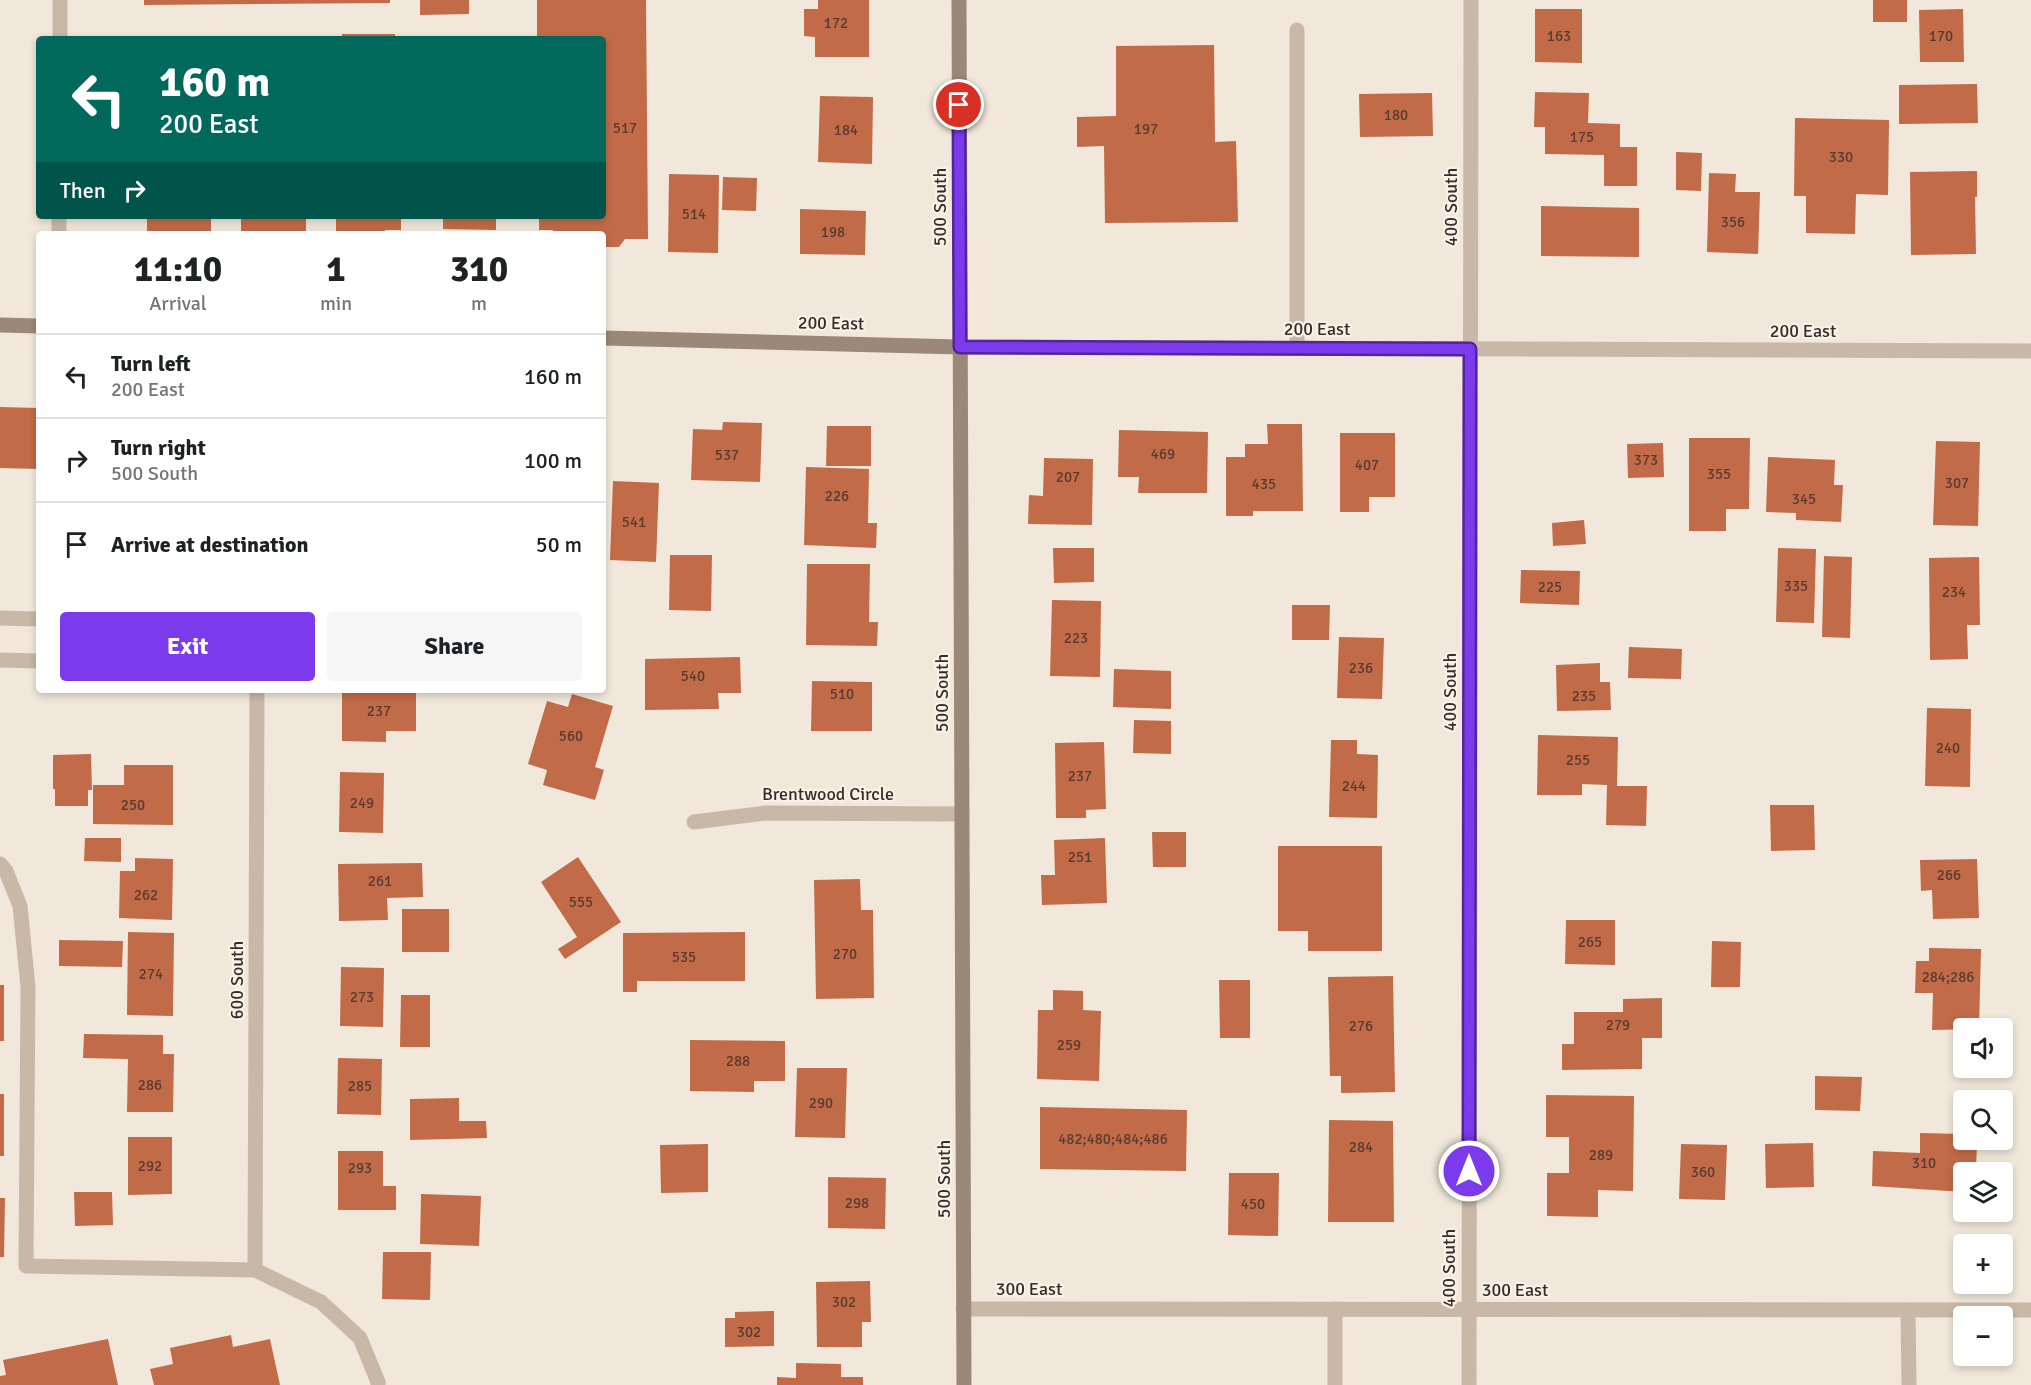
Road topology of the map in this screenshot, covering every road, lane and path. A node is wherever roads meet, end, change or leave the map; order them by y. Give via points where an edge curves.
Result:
1 (60, 0) edge
2 (959, 0) edge
3 (1470, 0) edge
4 (1297, 30) dead end
5 (60, 36) edge
6 (0, 325) edge
7 (36, 326) edge
8 (606, 338) edge
9 (960, 347) junction
10 (1297, 348) junction
11 (1470, 349) junction
12 (2031, 351) edge
13 (0, 618) edge
14 (36, 619) edge
15 (0, 660) edge
16 (36, 661) edge
17 (257, 693) edge
18 (962, 814) junction
19 (694, 822) dead end
20 (0, 864) edge
21 (255, 1270) junction
22 (963, 1309) junction
23 (1335, 1309) junction
24 (1469, 1310) junction
25 (1908, 1310) junction
26 (2031, 1310) edge
27 (378, 1384) edge
28 (964, 1385) edge
29 (1335, 1385) edge
30 (1469, 1385) edge
31 (1909, 1385) edge

1 - 5 street
2 - 9 main road, 500 South
3 - 11 street, 400 South
4 - 10 street
6 - 7 main road
8 - 9 main road, 200 East
9 - 10 street, 200 East
9 - 18 main road, 500 South
10 - 11 street, 200 East
11 - 12 street, 200 East
11 - 24 street, 400 South
13 - 14 street
15 - 16 street
17 - 21 street, 600 South
18 - 19 street, Brentwood Circle via 766,813
18 - 22 main road, 500 South
20 - 21 street via 20,906 28,987 26,1266
21 - 27 street via 321,1302 360,1338
22 - 23 street, 300 East
22 - 28 main road, 500 South
23 - 24 street, 300 East
23 - 29 street
24 - 25 street, 300 East
24 - 30 street, 400 South
25 - 26 street, 300 East
25 - 31 street

